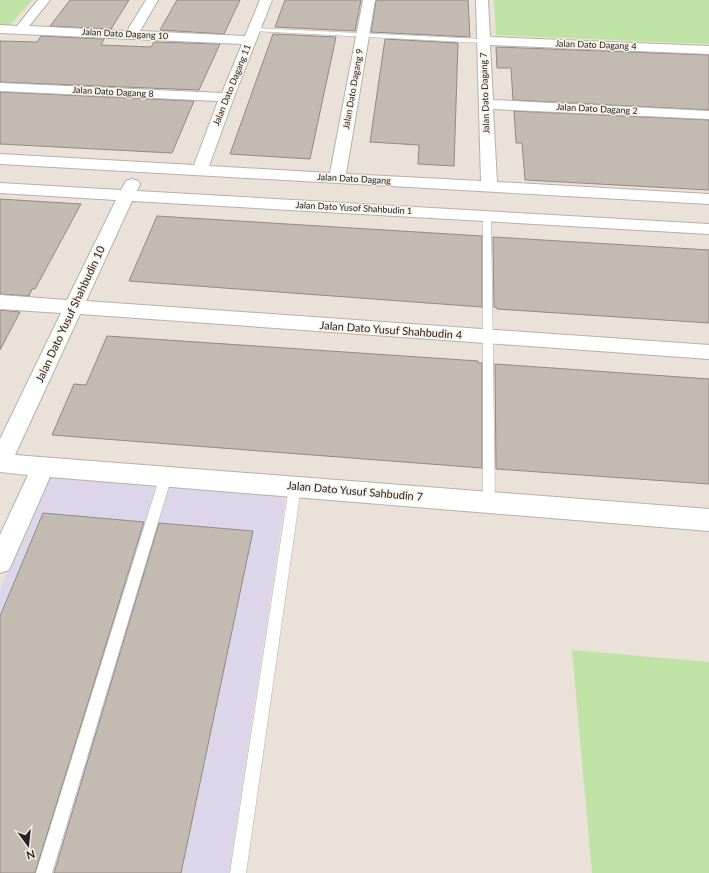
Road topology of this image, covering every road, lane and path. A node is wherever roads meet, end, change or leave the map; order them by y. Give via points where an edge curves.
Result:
1 (44, 0) edge
2 (152, 0) edge
3 (266, 0) edge
4 (370, 0) edge
5 (482, 0) edge
6 (0, 29) edge
7 (20, 30) junction
8 (131, 35) junction
9 (252, 35) junction
10 (363, 35) junction
11 (483, 41) junction
12 (709, 50) edge
13 (0, 87) edge
14 (227, 97) junction
15 (485, 104) junction
16 (709, 114) edge
17 (0, 159) edge
18 (141, 167) junction
19 (200, 170) junction
20 (337, 178) junction
21 (489, 187) junction
22 (0, 188) edge
23 (125, 195) junction
24 (709, 199) edge
25 (487, 216) junction
26 (709, 229) edge
27 (0, 302) edge
28 (73, 307) junction
29 (488, 337) junction
30 (709, 352) edge
31 (0, 462) edge
32 (43, 467) junction
33 (166, 476) junction
34 (295, 487) junction
35 (489, 502) junction
36 (709, 520) edge
37 (0, 562) edge
38 (44, 873) edge
39 (238, 873) edge

1 - 7 street
2 - 8 street
3 - 9 street, Jalan Dato Dagang 11
4 - 10 street, Jalan Dato Dagang 9
5 - 11 street, Jalan Dato Dagang 7
6 - 7 street, Jalan Dato Dagang 10
7 - 8 street, Jalan Dato Dagang 10
8 - 9 street, Jalan Dato Dagang 10
9 - 10 lane
9 - 14 street, Jalan Dato Dagang 11
10 - 11 lane
10 - 20 street, Jalan Dato Dagang 9
11 - 12 street, Jalan Dato Dagang 4
11 - 15 street, Jalan Dato Dagang 7
13 - 14 street, Jalan Dato Dagang 8
14 - 19 street, Jalan Dato Dagang 11
15 - 16 street, Jalan Dato Dagang 2
15 - 21 street, Jalan Dato Dagang 7
17 - 18 street, Jalan Dato Dagang
18 - 19 street, Jalan Dato Dagang
18 - 23 street, Jalan Dato Yusuf Shahbudin 10
19 - 20 street, Jalan Dato Dagang
20 - 21 street, Jalan Dato Dagang
21 - 24 street, Jalan Dato Dagang
22 - 23 street, Jalan Dato Yusof Shahbudin 1
23 - 25 street, Jalan Dato Yusof Shahbudin 1
23 - 28 street, Jalan Dato Yusuf Shahbudin 10
25 - 26 street, Jalan Dato Yusof Shahbudin 1
25 - 29 lane
27 - 28 street, Jalan Dato Yusuf Shahbudin 4
28 - 29 street, Jalan Dato Yusuf Shahbudin 4
28 - 31 street, Jalan Dato Yusuf Shahbudin 10
29 - 30 street, Jalan Dato Yusuf Shahbudin 4
29 - 35 lane
31 - 32 street, Jalan Dato Yusuf Sahbudin 7
32 - 33 street, Jalan Dato Yusuf Sahbudin 7
32 - 37 street
33 - 34 street, Jalan Dato Yusuf Sahbudin 7
33 - 38 lane
34 - 35 street, Jalan Dato Yusuf Sahbudin 7
34 - 39 lane
35 - 36 street, Jalan Dato Yusuf Sahbudin 7

